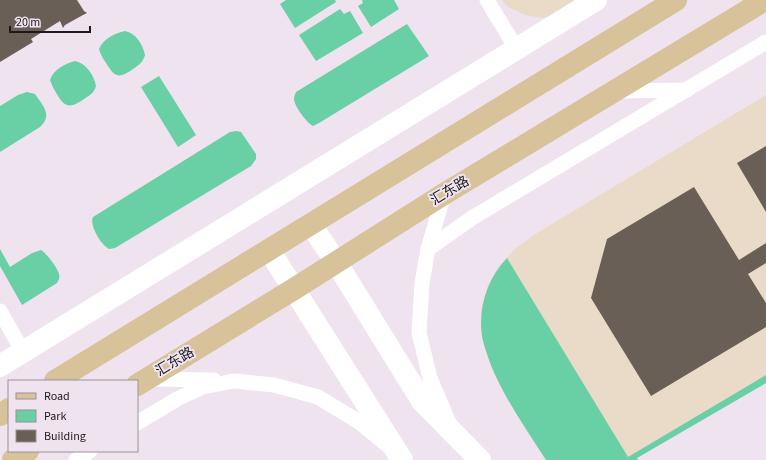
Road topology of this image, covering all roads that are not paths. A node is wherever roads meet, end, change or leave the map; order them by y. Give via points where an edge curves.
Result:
1 (487, 0) edge
2 (596, 0) edge
3 (676, 0) edge
4 (765, 0) edge
5 (766, 42) edge
6 (516, 48) junction
7 (687, 90) junction
8 (616, 91) junction
9 (444, 194) junction
10 (310, 225) junction
11 (269, 250) junction
12 (428, 250) junction
13 (336, 262) junction
14 (294, 289) junction
15 (0, 311) edge
16 (23, 352) junction
17 (0, 366) edge
18 (57, 380) edge
19 (234, 381) junction
20 (142, 382) edge
21 (138, 422) edge
22 (454, 435) junction
23 (26, 452) edge
24 (88, 452) edge
25 (400, 457) edge
26 (13, 460) edge
27 (76, 460) edge
28 (480, 460) edge

1 - 6 lane
2 - 6 street
3 - 10 main road
4 - 8 main road, 汇东路
5 - 7 lane
6 - 16 street
7 - 8 lane
7 - 12 lane via 472,218
8 - 9 main road, 汇东路
9 - 12 lane
9 - 13 main road, 汇东路
10 - 11 main road
10 - 13 street
11 - 14 street
11 - 18 main road
12 - 22 lane via 422,283 420,333 430,378
13 - 14 main road, 汇东路
13 - 22 street via 422,401
14 - 20 main road, 汇东路
14 - 25 street
15 - 16 lane
16 - 17 street
19 - 20 lane
19 - 21 lane via 203,387
19 - 25 lane via 274,385 318,397 359,422
22 - 28 street
23 - 26 main road
24 - 27 lane

